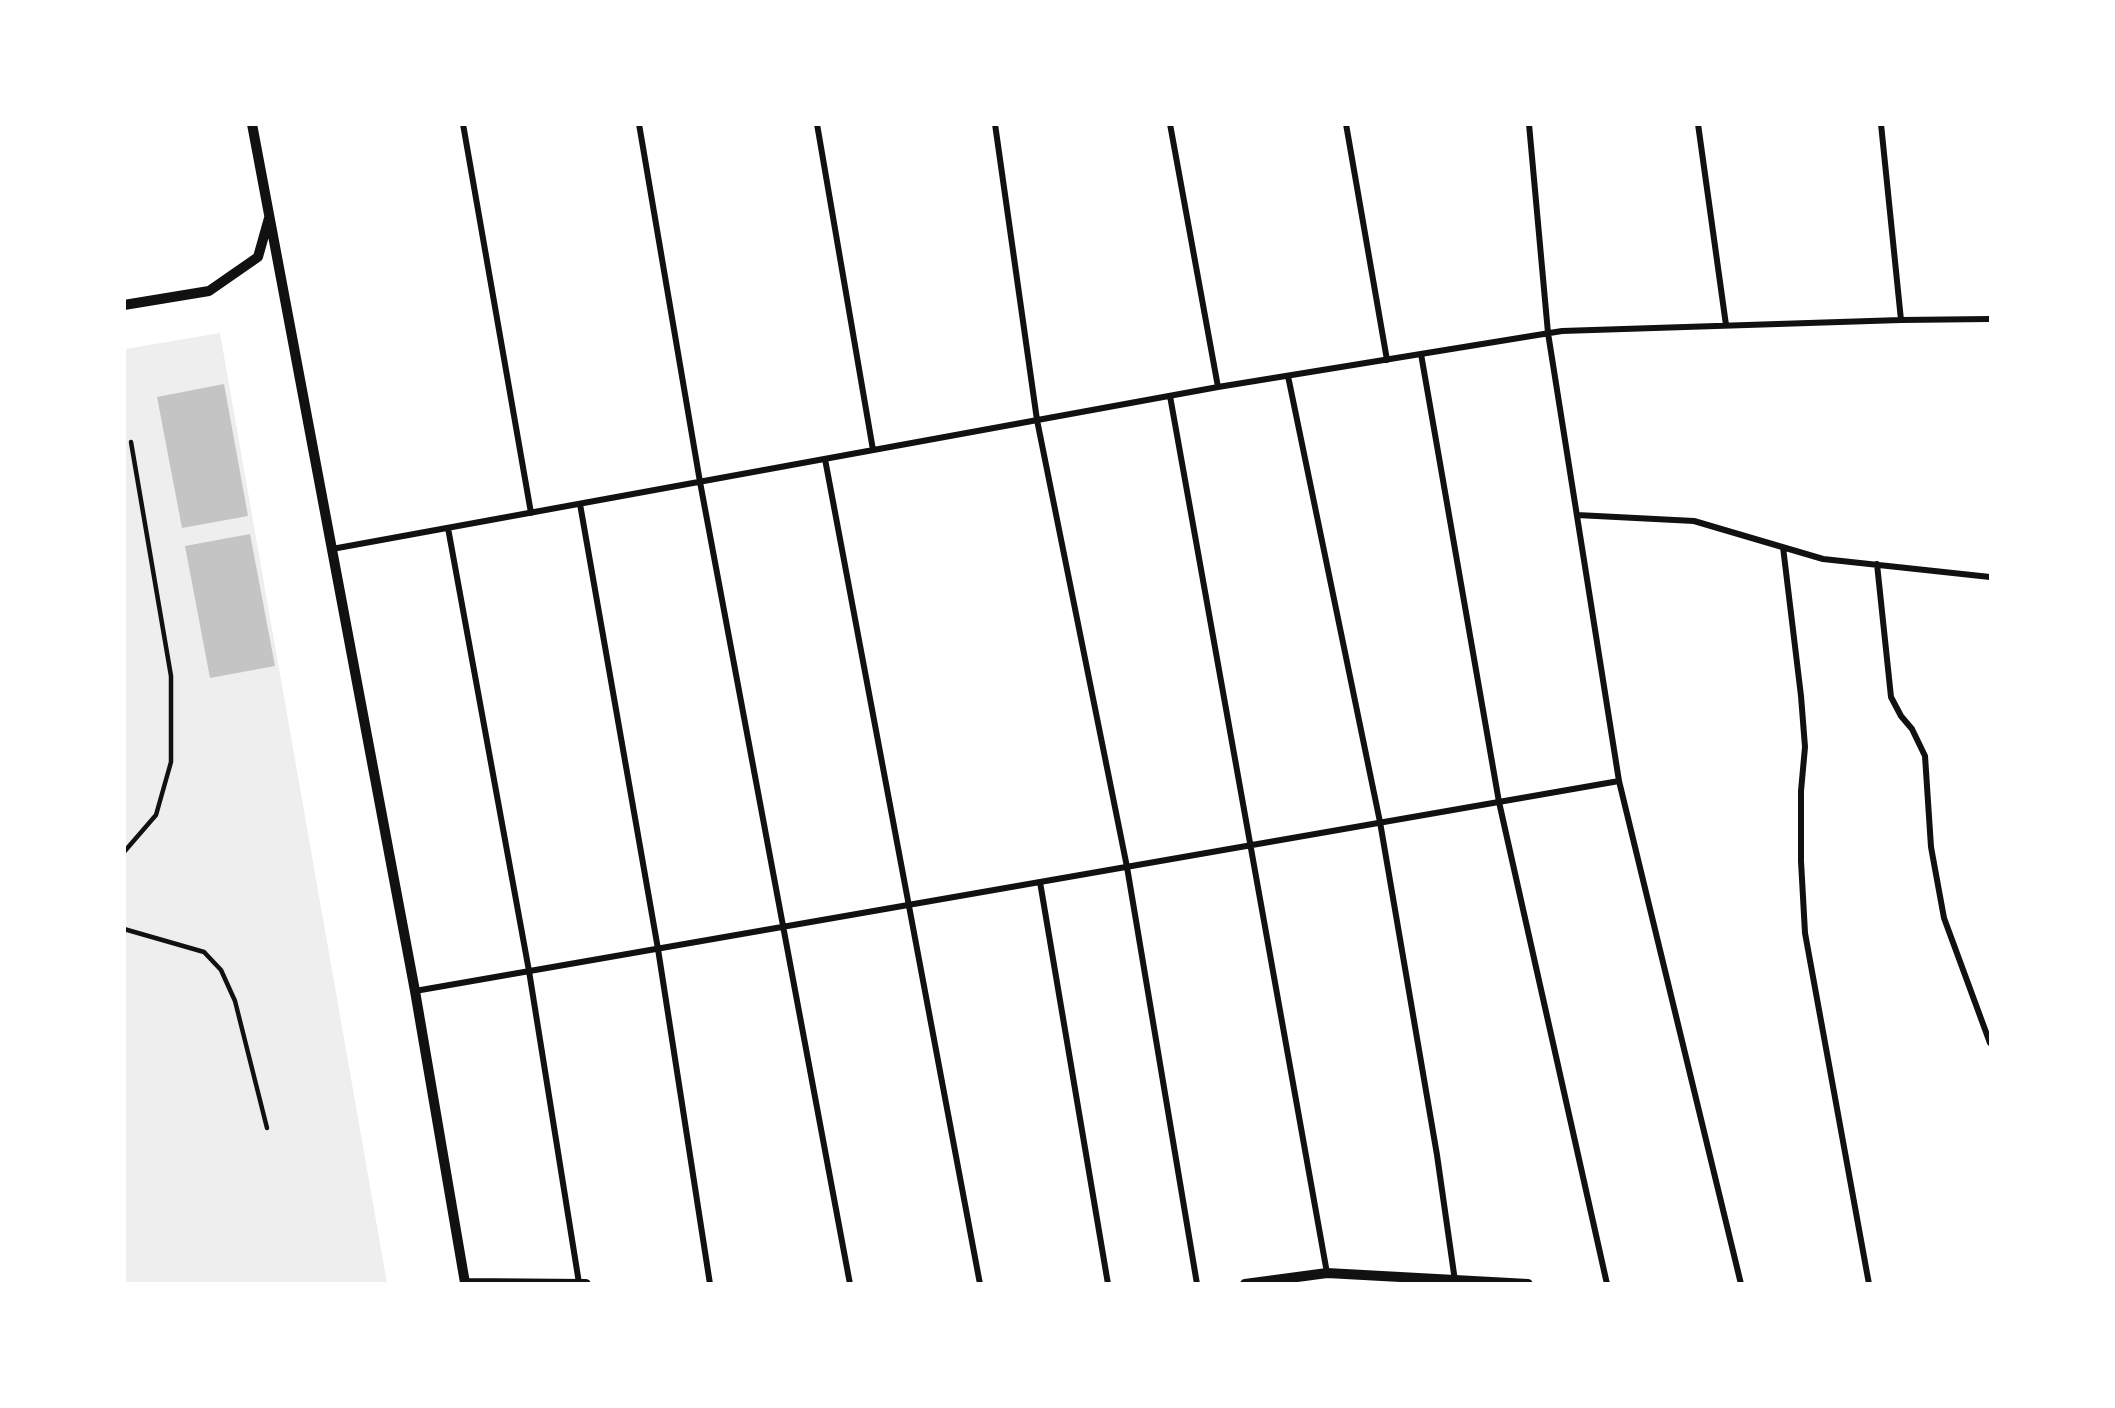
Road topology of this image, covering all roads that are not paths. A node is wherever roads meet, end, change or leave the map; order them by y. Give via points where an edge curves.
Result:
1 (252, 124) edge
2 (463, 124) edge
3 (639, 124) edge
4 (817, 124) edge
5 (995, 124) edge
6 (1170, 124) edge
7 (1346, 124) edge
8 (1529, 124) edge
9 (1698, 124) edge
10 (1881, 124) edge
11 (269, 215) junction
12 (124, 305) edge
13 (1990, 319) edge
14 (1900, 320) junction
15 (1726, 325) junction
16 (1548, 333) junction
17 (1421, 354) junction
18 (1387, 360) junction
19 (1288, 376) junction
20 (1218, 387) junction
21 (1170, 396) junction
22 (1037, 420) junction
23 (131, 442) dead end
24 (873, 450) junction
25 (825, 459) junction
26 (700, 482) junction
27 (580, 504) junction
28 (531, 513) junction
29 (1577, 515) junction
30 (448, 528) junction
31 (1783, 547) junction
32 (332, 549) junction
33 (1877, 564) junction
34 (1990, 577) edge
35 (1619, 781) junction
36 (1499, 802) junction
37 (1380, 822) junction
38 (1251, 845) junction
39 (124, 852) edge
40 (1127, 867) junction
41 (1040, 882) junction
42 (910, 906) junction
43 (784, 927) junction
44 (124, 929) edge
45 (658, 949) junction
46 (529, 971) junction
47 (415, 991) junction
48 (1990, 1043) edge
49 (267, 1128) dead end
50 (1327, 1274) junction
51 (1455, 1281) edge
52 (465, 1283) edge
53 (579, 1283) edge
54 (586, 1284) edge
55 (710, 1284) edge
56 (850, 1284) edge
57 (980, 1284) edge
58 (1108, 1284) edge
59 (1197, 1284) edge
60 (1245, 1284) edge
61 (1528, 1284) edge
62 (1606, 1284) edge
63 (1741, 1284) edge
64 (1869, 1284) edge

1 - 11 street
2 - 28 street
3 - 26 street
4 - 24 street
5 - 22 street
6 - 20 street
7 - 18 street
8 - 16 street
9 - 15 street
10 - 14 street
11 - 12 street via 258,257 209,291
11 - 32 street
13 - 14 street
14 - 15 street
15 - 16 street
16 - 17 street
16 - 29 street
17 - 18 street
17 - 36 street
18 - 19 street
19 - 20 street
19 - 37 street
20 - 21 street
21 - 22 street
21 - 38 street
22 - 24 street
22 - 40 street
23 - 39 lane via 171,676 171,762 156,814
24 - 25 street
25 - 26 street
25 - 42 street
26 - 27 street
26 - 43 street
27 - 28 street
27 - 45 street
28 - 30 street
29 - 31 street via 1694,521
29 - 35 street
30 - 32 street
30 - 46 street
31 - 33 street via 1822,559
31 - 64 street via 1805,747 1801,861 1805,933
32 - 47 street
33 - 34 street
33 - 48 street via 1891,697 1925,756 1931,846 1944,918
35 - 36 street
35 - 63 street
36 - 37 street
36 - 62 street
37 - 38 street
37 - 51 street
38 - 40 street
38 - 50 street
40 - 41 street
40 - 59 street
41 - 42 street
41 - 58 street
42 - 43 street
42 - 57 street
43 - 45 street
43 - 56 street
44 - 49 lane via 204,952 221,970 235,1001
45 - 46 street
45 - 55 street
46 - 47 street
46 - 53 street
47 - 52 street
50 - 51 street
50 - 60 street
51 - 61 street
52 - 53 street
53 - 54 street

